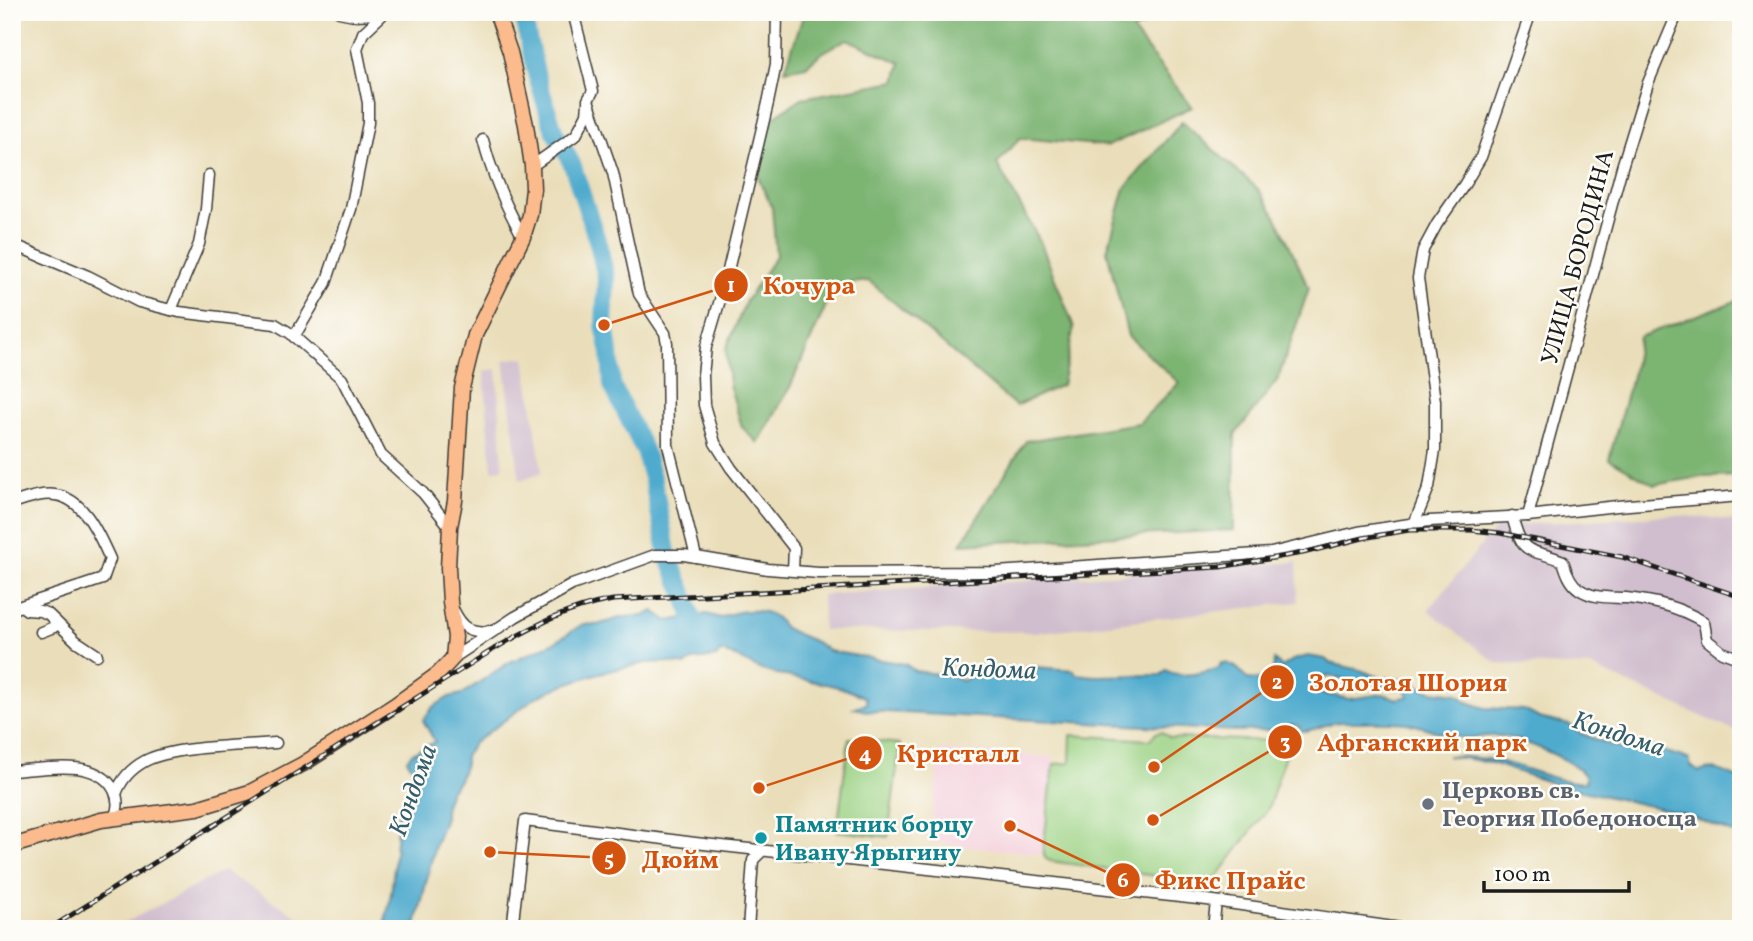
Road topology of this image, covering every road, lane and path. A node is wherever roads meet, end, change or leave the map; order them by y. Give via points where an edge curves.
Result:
1 (339, 12) edge
2 (496, 12) edge
3 (573, 12) edge
4 (777, 12) edge
5 (1531, 12) edge
6 (1678, 12) edge
7 (383, 14) edge
8 (588, 100) junction
9 (484, 140) dead end
10 (532, 166) junction
11 (209, 175) dead end
12 (523, 237) junction
13 (12, 244) edge
14 (171, 310) junction
15 (294, 337) junction
16 (1741, 496) edge
17 (12, 503) edge
18 (1512, 516) junction
19 (1528, 516) junction
20 (1414, 524) junction
21 (450, 527) junction
22 (690, 556) junction
23 (793, 570) junction
24 (450, 602) junction
25 (18, 608) edge
26 (55, 621) junction
27 (494, 631) junction
28 (41, 632) dead end
29 (97, 655) dead end
30 (453, 657) junction
31 (1741, 659) edge
32 (276, 743) dead end
33 (12, 771) edge
34 (116, 794) junction
35 (115, 817) junction
36 (12, 846) edge
37 (762, 851) junction
38 (1216, 902) junction
39 (512, 929) edge
40 (748, 929) edge
41 (1213, 929) edge
42 (1407, 929) edge

1 - 7 street
2 - 10 main road via 510,52
3 - 8 street via 593,91
4 - 23 street via 776,64 703,375 704,405 715,443 794,548
5 - 20 street via 1481,157 1423,250 1418,278 1434,401 1435,450 1429,487
6 - 19 street, УЛИЦА БОРОДИНА via 1648,83 1622,167
7 - 15 street via 363,33 357,48 368,123 351,209 326,283
8 - 10 street via 587,114 576,135
8 - 22 street via 613,173 639,294 665,333 668,445
9 - 12 street via 505,205
10 - 12 main road via 530,215
11 - 14 street via 199,244
12 - 21 main road via 475,335 462,388
13 - 14 street via 139,302
14 - 15 street via 275,324
15 - 21 street via 342,379 381,455 423,493
16 - 19 street
17 - 25 street via 56,495 73,501 97,530 110,559 103,579
18 - 19 street
18 - 20 street
18 - 31 street via 1524,548 1563,561 1577,589 1601,598 1650,601 1684,610 1704,622 1707,639 1722,652
20 - 23 street via 1271,553 1116,565 996,572
21 - 24 main road
22 - 23 street
22 - 27 street via 655,555 572,585
24 - 27 street via 464,627
24 - 30 main road
25 - 26 street via 40,611
26 - 28 street via 54,627
26 - 29 street
27 - 30 street
30 - 35 main road via 438,674 395,705 250,792 197,808
32 - 34 street via 157,756 132,770
33 - 34 street via 94,771 107,779
34 - 35 street
35 - 36 main road
37 - 38 street
37 - 39 street via 525,821
37 - 40 street via 753,860
38 - 41 street
38 - 42 street

